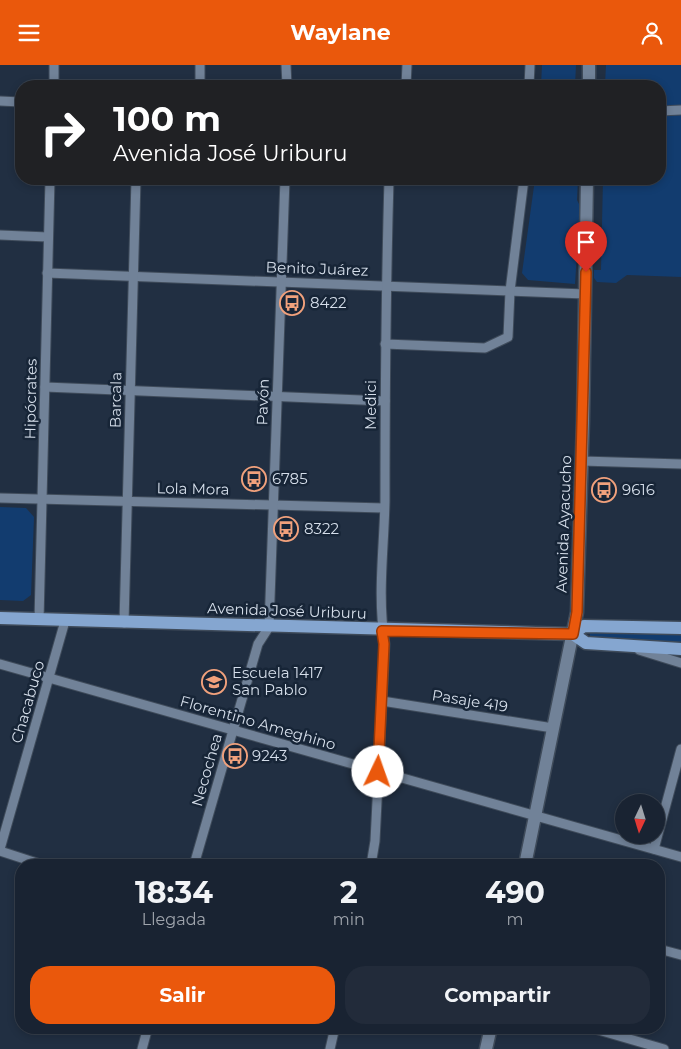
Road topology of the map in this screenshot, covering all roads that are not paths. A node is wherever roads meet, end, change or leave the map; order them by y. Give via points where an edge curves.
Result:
1 (54, 65) edge
2 (200, 65) edge
3 (286, 65) edge
4 (406, 65) edge
5 (530, 65) edge
6 (589, 65) edge
7 (54, 80) edge
8 (200, 80) edge
9 (286, 80) edge
10 (406, 80) edge
11 (529, 80) edge
12 (589, 80) edge
13 (0, 101) edge
14 (15, 102) edge
15 (681, 110) edge
16 (666, 111) edge
17 (50, 185) edge
18 (136, 185) edge
19 (285, 185) edge
20 (389, 185) edge
21 (523, 185) edge
22 (587, 185) edge
23 (0, 235) edge
24 (48, 237) junction
25 (48, 273) junction
26 (133, 276) junction
27 (281, 281) junction
28 (386, 286) junction
29 (510, 291) junction
30 (585, 294) junction
31 (385, 345) junction
32 (45, 387) junction
33 (130, 391) junction
34 (277, 396) junction
35 (385, 401) junction
36 (582, 461) junction
37 (681, 464) edge
38 (0, 498) edge
39 (42, 499) junction
40 (128, 501) junction
41 (274, 505) junction
42 (384, 508) junction
43 (0, 619) edge
44 (39, 620) junction
45 (65, 621) junction
46 (124, 623) junction
47 (269, 627) junction
48 (681, 629) edge
49 (382, 631) junction
50 (572, 637) junction
51 (629, 647) junction
52 (681, 649) edge
53 (681, 663) edge
54 (0, 664) edge
55 (49, 678) junction
56 (382, 701) junction
57 (553, 728) junction
58 (233, 730) junction
59 (681, 749) edge
60 (378, 772) junction
61 (536, 816) junction
62 (654, 849) junction
63 (0, 850) edge
64 (681, 857) edge
65 (26, 859) edge
66 (196, 859) edge
67 (372, 859) edge
68 (526, 859) edge
69 (665, 951) edge
70 (681, 955) edge
71 (146, 1034) edge
72 (333, 1034) edge
73 (489, 1034) edge
74 (612, 1034) edge
75 (142, 1049) edge
76 (330, 1049) edge
77 (486, 1049) edge
78 (664, 1049) edge

1 - 7 street
2 - 8 street
3 - 9 street
4 - 10 street
5 - 11 street
6 - 12 main road
13 - 14 street
15 - 16 street
17 - 24 street, Hipócrates
18 - 26 street, Barcala
19 - 27 street, Pavón
20 - 28 street, Medici
21 - 29 street
22 - 30 main road, Avenida Ayacucho
23 - 24 street
24 - 25 street, Hipócrates
25 - 26 street, Benito Juárez
25 - 32 street, Hipócrates
26 - 27 street, Benito Juárez
26 - 33 street, Barcala
27 - 28 street, Benito Juárez
27 - 34 street, Pavón
28 - 29 street, Benito Juárez
28 - 31 street, Medici
29 - 30 street, Benito Juárez
29 - 31 street via 508,337 485,348
30 - 36 main road, Avenida Ayacucho
31 - 35 street, Medici
32 - 33 street
32 - 39 street, Hipócrates
33 - 34 street
33 - 40 street, Barcala
34 - 35 street
34 - 41 street, Pavón
35 - 42 street, Medici
36 - 37 street
36 - 50 main road, Avenida Ayacucho via 577,612
38 - 39 street, Lola Mora
39 - 40 street, Lola Mora
39 - 44 street, Hipócrates
40 - 41 street, Lola Mora
40 - 46 street, Barcala
41 - 42 street, Lola Mora
41 - 47 street, Pavón
42 - 49 street, Medici
43 - 44 main road, Avenida José Uriburu
44 - 45 main road, Avenida José Uriburu
45 - 46 main road, Avenida José Uriburu
45 - 55 street, Chacabuco
46 - 47 main road, Avenida José Uriburu
47 - 49 main road, Avenida José Uriburu
47 - 58 street, Necochea via 258,644
48 - 50 main road, Avenida José Uriburu via 584,626
49 - 50 main road, Avenida José Uriburu
49 - 56 street, Medici
50 - 51 main road, Avenida José Uriburu via 586,643
50 - 57 main road, Avenida Ayacucho
51 - 52 main road, Avenida José Uriburu
51 - 53 street
54 - 55 street, Florentino Ameghino
55 - 58 street, Florentino Ameghino
55 - 63 street, Chacabuco
56 - 57 street, Pasaje 419
56 - 60 street, Medici
57 - 61 main road, Avenida Ayacucho
58 - 60 street, Florentino Ameghino
58 - 66 street, Necochea
59 - 62 street
60 - 61 street, Florentino Ameghino
60 - 67 street, Medici
61 - 62 street, Florentino Ameghino
61 - 68 main road, Avenida Ayacucho
62 - 64 street, Florentino Ameghino
63 - 65 street
69 - 70 street
71 - 75 street
72 - 76 street
73 - 77 main road
74 - 78 street

